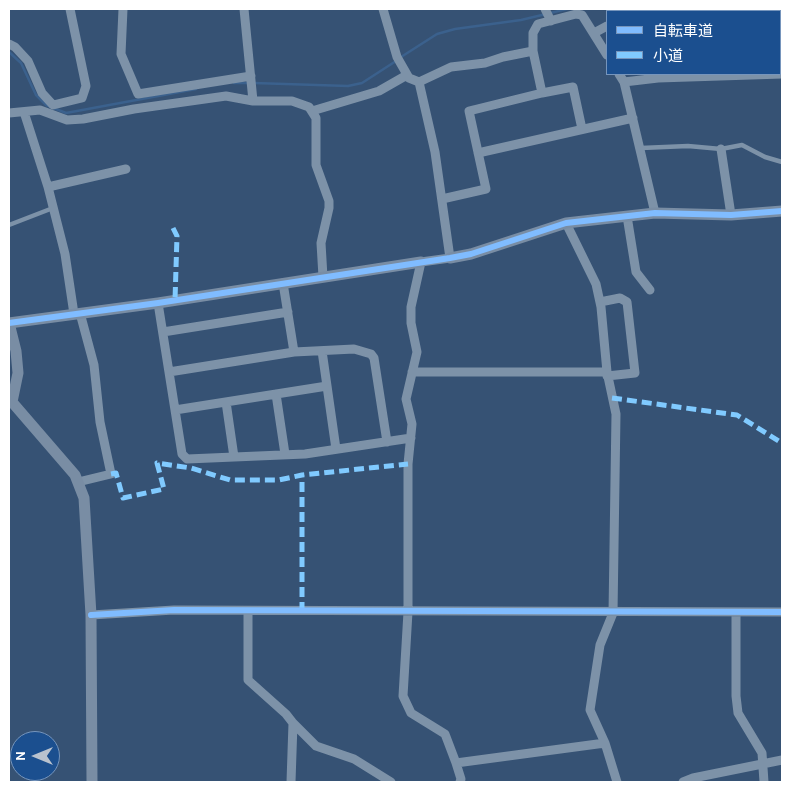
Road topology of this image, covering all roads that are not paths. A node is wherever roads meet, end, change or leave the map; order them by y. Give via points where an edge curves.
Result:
1 (70, 9) edge
2 (124, 9) edge
3 (244, 9) edge
4 (384, 9) edge
5 (547, 13) edge
6 (606, 27) edge
7 (594, 33) junction
8 (9, 44) edge
9 (533, 51) junction
10 (606, 53) edge
11 (407, 75) junction
12 (620, 75) edge
13 (771, 75) edge
14 (658, 76) edge
15 (251, 78) junction
16 (419, 82) junction
17 (624, 82) junction
18 (542, 93) junction
19 (252, 98) junction
20 (49, 101) junction
21 (312, 111) junction
22 (24, 112) junction
23 (44, 112) junction
24 (9, 113) edge
25 (633, 118) junction
26 (582, 129) junction
27 (641, 148) junction
28 (721, 149) junction
29 (478, 153) junction
30 (782, 162) edge
31 (126, 170) dead end
32 (48, 187) junction
33 (442, 199) junction
34 (53, 208) junction
35 (782, 211) edge
36 (655, 213) junction
37 (731, 215) junction
38 (627, 216) junction
39 (566, 223) junction
40 (9, 225) edge
41 (450, 258) junction
42 (421, 262) junction
43 (324, 277) junction
44 (283, 283) junction
45 (650, 290) dead end
46 (600, 302) junction
47 (158, 303) junction
48 (288, 312) junction
49 (77, 314) junction
50 (9, 322) edge
51 (163, 332) junction
52 (322, 350) junction
53 (294, 352) junction
54 (169, 372) junction
55 (412, 372) junction
56 (607, 374) junction
57 (327, 386) junction
58 (276, 394) junction
59 (226, 402) junction
60 (10, 403) edge
61 (175, 410) junction
62 (411, 438) junction
63 (387, 442) junction
64 (336, 449) junction
65 (285, 454) junction
66 (234, 457) junction
67 (78, 482) junction
68 (248, 611) junction
69 (408, 612) junction
70 (782, 612) edge
71 (613, 613) junction
72 (736, 613) junction
73 (91, 615) junction
74 (293, 724) junction
75 (605, 743) junction
76 (782, 760) edge
77 (456, 763) junction
78 (764, 764) junction
79 (92, 782) edge
80 (291, 782) edge
81 (391, 782) edge
82 (460, 782) edge
83 (617, 782) edge
84 (682, 782) edge
85 (764, 782) edge

1 - 20 street via 85,93 82,98 53,105
2 - 15 street via 121,54 138,94
3 - 15 street
4 - 11 street via 398,59
5 - 7 street via 582,15
5 - 9 street via 535,27
6 - 7 street
7 - 10 street
8 - 20 street via 28,61
9 - 16 street via 485,63 451,67
9 - 18 street
11 - 16 street
11 - 21 street via 378,91
12 - 17 street
13 - 14 street
14 - 17 street
15 - 19 street
16 - 33 street
17 - 25 street
18 - 26 street via 573,87
18 - 29 street via 469,111
19 - 21 street via 292,100 310,107
19 - 23 street via 226,96 83,119 67,120
20 - 23 street
21 - 43 street via 316,118 316,165 329,201 321,243
22 - 23 street
22 - 24 street
22 - 32 street
25 - 26 street
25 - 27 street
26 - 29 street
27 - 28 lane via 688,146
27 - 36 street
28 - 30 lane via 742,146
28 - 37 street
29 - 33 street via 486,189
31 - 32 street
32 - 34 street
33 - 41 street
34 - 40 lane
34 - 49 street
35 - 37 street
36 - 37 street
36 - 38 street
38 - 39 street
38 - 45 street via 636,272
39 - 41 street
39 - 46 street via 596,284
41 - 42 street
42 - 43 street
42 - 55 street via 411,307 417,352
43 - 44 street
44 - 47 street
44 - 48 street
46 - 56 street
46 - 56 street via 620,298 627,302 635,373
47 - 49 street
47 - 51 street
48 - 51 street
48 - 53 street
49 - 50 street
49 - 67 street via 94,365 100,422 111,474
50 - 60 street via 18,374
51 - 54 street
52 - 53 street
52 - 57 street
52 - 63 street via 354,349 374,358
53 - 54 street
54 - 61 street
55 - 56 street
55 - 62 street via 406,399 412,424
56 - 71 street via 616,414
57 - 58 street
57 - 64 street
58 - 59 street
58 - 65 street
59 - 61 street
59 - 66 street
60 - 67 street via 49,443
61 - 66 street via 182,454 187,459
62 - 63 street
62 - 69 street via 408,464
63 - 64 street
64 - 65 street
65 - 66 street
67 - 73 street via 86,515
68 - 69 street
68 - 73 street via 174,610
68 - 74 street via 248,680
69 - 71 street
69 - 77 street via 403,696 412,713 445,734
70 - 72 street
71 - 72 street
71 - 75 street via 600,646 590,710
72 - 78 street via 738,713 762,753
73 - 79 street
74 - 80 street
74 - 81 street via 316,746 354,759
75 - 77 street
75 - 83 street
76 - 78 street
77 - 82 street
78 - 84 street
78 - 85 street

